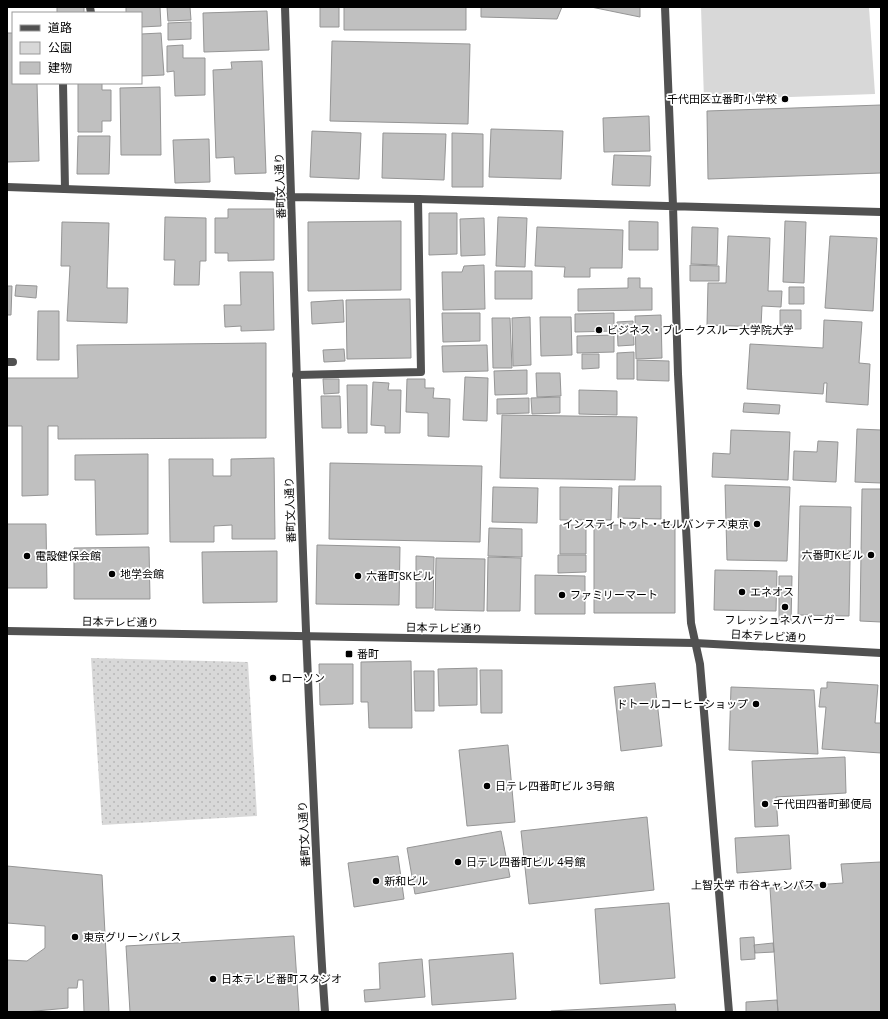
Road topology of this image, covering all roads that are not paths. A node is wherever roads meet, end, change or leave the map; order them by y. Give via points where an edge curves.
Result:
1 (285, 7) edge
2 (665, 7) edge
3 (63, 84) edge
4 (7, 187) edge
5 (65, 188) junction
6 (292, 197) junction
7 (418, 199) junction
8 (673, 206) junction
9 (881, 212) edge
10 (296, 376) junction
11 (7, 631) edge
12 (306, 637) junction
13 (695, 643) junction
14 (881, 653) edge
15 (325, 1012) edge
16 (729, 1012) edge

1 - 6 street, 番町文人通り
2 - 8 street
3 - 5 street
4 - 5 street
5 - 6 street
6 - 7 street
6 - 10 street, 番町文人通り
7 - 8 street
7 - 10 street via 421,372
8 - 9 street
8 - 13 street via 690,616
10 - 12 street, 番町文人通り
11 - 12 street, 日本テレビ通り
12 - 13 street, 日本テレビ通り
12 - 15 street, 番町文人通り
13 - 14 street, 日本テレビ通り
13 - 16 street via 700,664

